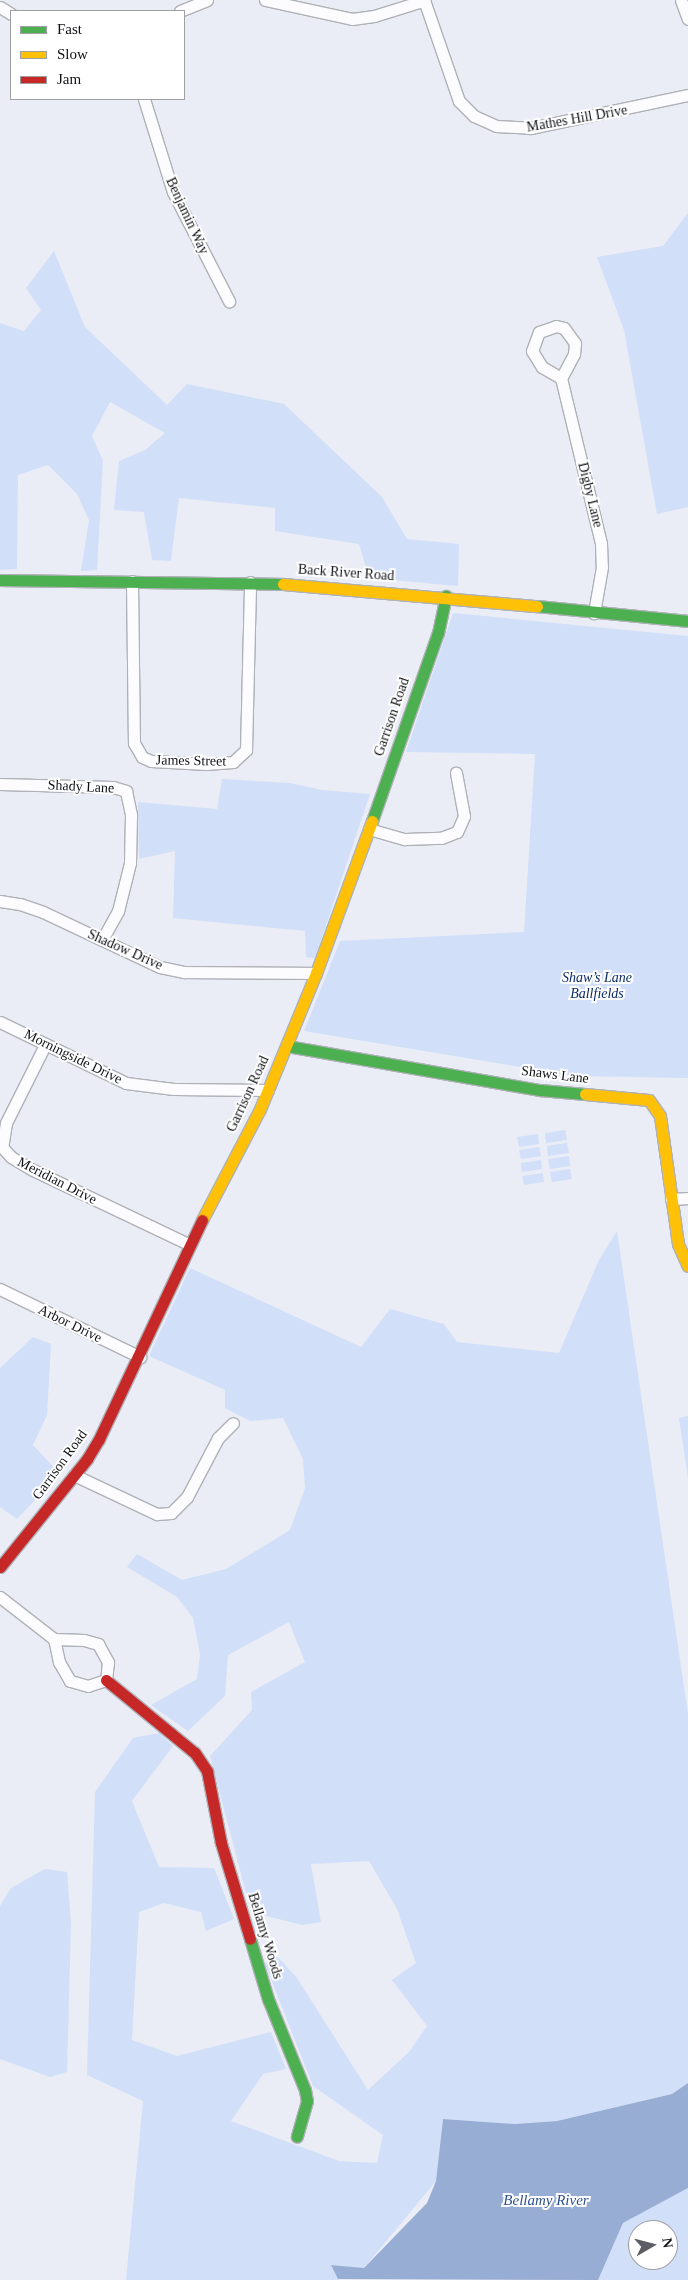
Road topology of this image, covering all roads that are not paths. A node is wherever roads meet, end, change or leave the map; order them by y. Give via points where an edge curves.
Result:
1 (207, 0) edge
2 (265, 0) edge
3 (425, 0) edge
4 (681, 0) edge
5 (182, 10) edge
6 (688, 19) edge
7 (688, 95) edge
8 (144, 100) edge
9 (229, 301) dead end
10 (561, 378) junction
11 (0, 580) edge
12 (132, 581) junction
13 (250, 582) junction
14 (446, 596) junction
15 (594, 613) junction
16 (688, 621) edge
17 (456, 774) dead end
18 (0, 784) edge
19 (369, 829) junction
20 (0, 901) edge
21 (102, 940) junction
22 (316, 973) junction
23 (0, 1022) edge
24 (45, 1045) junction
25 (287, 1046) junction
26 (268, 1090) junction
27 (688, 1198) edge
28 (670, 1199) junction
29 (190, 1245) junction
30 (688, 1266) edge
31 (2, 1294) edge
32 (140, 1357) junction
33 (233, 1423) dead end
34 (74, 1475) junction
35 (0, 1567) edge
36 (0, 1597) edge
37 (54, 1639) junction
38 (106, 1680) junction
39 (297, 2137) dead end

1 - 5 street
2 - 3 street via 352,19 374,16
3 - 7 street, Mathes Hill Drive via 459,101 474,116 496,126 531,128
4 - 6 street
8 - 9 street, Benjamin Way via 173,192
10 - 10 street via 542,367 532,351 533,341 547,327 564,328 575,343 569,366
10 - 15 street, Digby Lane via 601,543 602,567
11 - 12 street, Back River Road
12 - 13 street, Back River Road
12 - 13 street, James Street via 134,743 142,757 150,761 206,764 233,762 246,750
13 - 14 street, Back River Road
14 - 15 street, Back River Road
14 - 19 street, Garrison Road via 438,633
15 - 16 street, Back River Road
17 - 19 street via 464,816 457,832 441,838 405,839
18 - 21 street, Shady Lane via 113,787 126,791 132,815 130,863 118,911
19 - 22 street, Garrison Road
20 - 21 street, Shadow Drive via 20,904
21 - 22 street, Shadow Drive via 160,967 184,972
22 - 25 street, Garrison Road
23 - 24 street, Morningside Drive
24 - 26 street, Morningside Drive via 103,1074 134,1084 174,1089
24 - 29 street, Meridian Drive via 6,1123 2,1147 32,1170
25 - 26 street, Garrison Road
25 - 28 street, Shaws Lane via 540,1090 649,1100 660,1116
26 - 29 street, Garrison Road
27 - 28 street
28 - 30 street, Shaws Lane via 678,1244
29 - 32 street, Garrison Road
31 - 32 street, Arbor Drive
32 - 34 street, Garrison Road via 99,1439
33 - 34 street via 218,1438 187,1497 171,1513 157,1514
34 - 35 street, Garrison Road
36 - 37 street
37 - 38 street via 59,1662 70,1681 88,1686
37 - 38 street via 98,1644 108,1662
38 - 39 street, Bellamy Woods via 186,1745 207,1771 221,1843 266,1992 305,2090 307,2101

